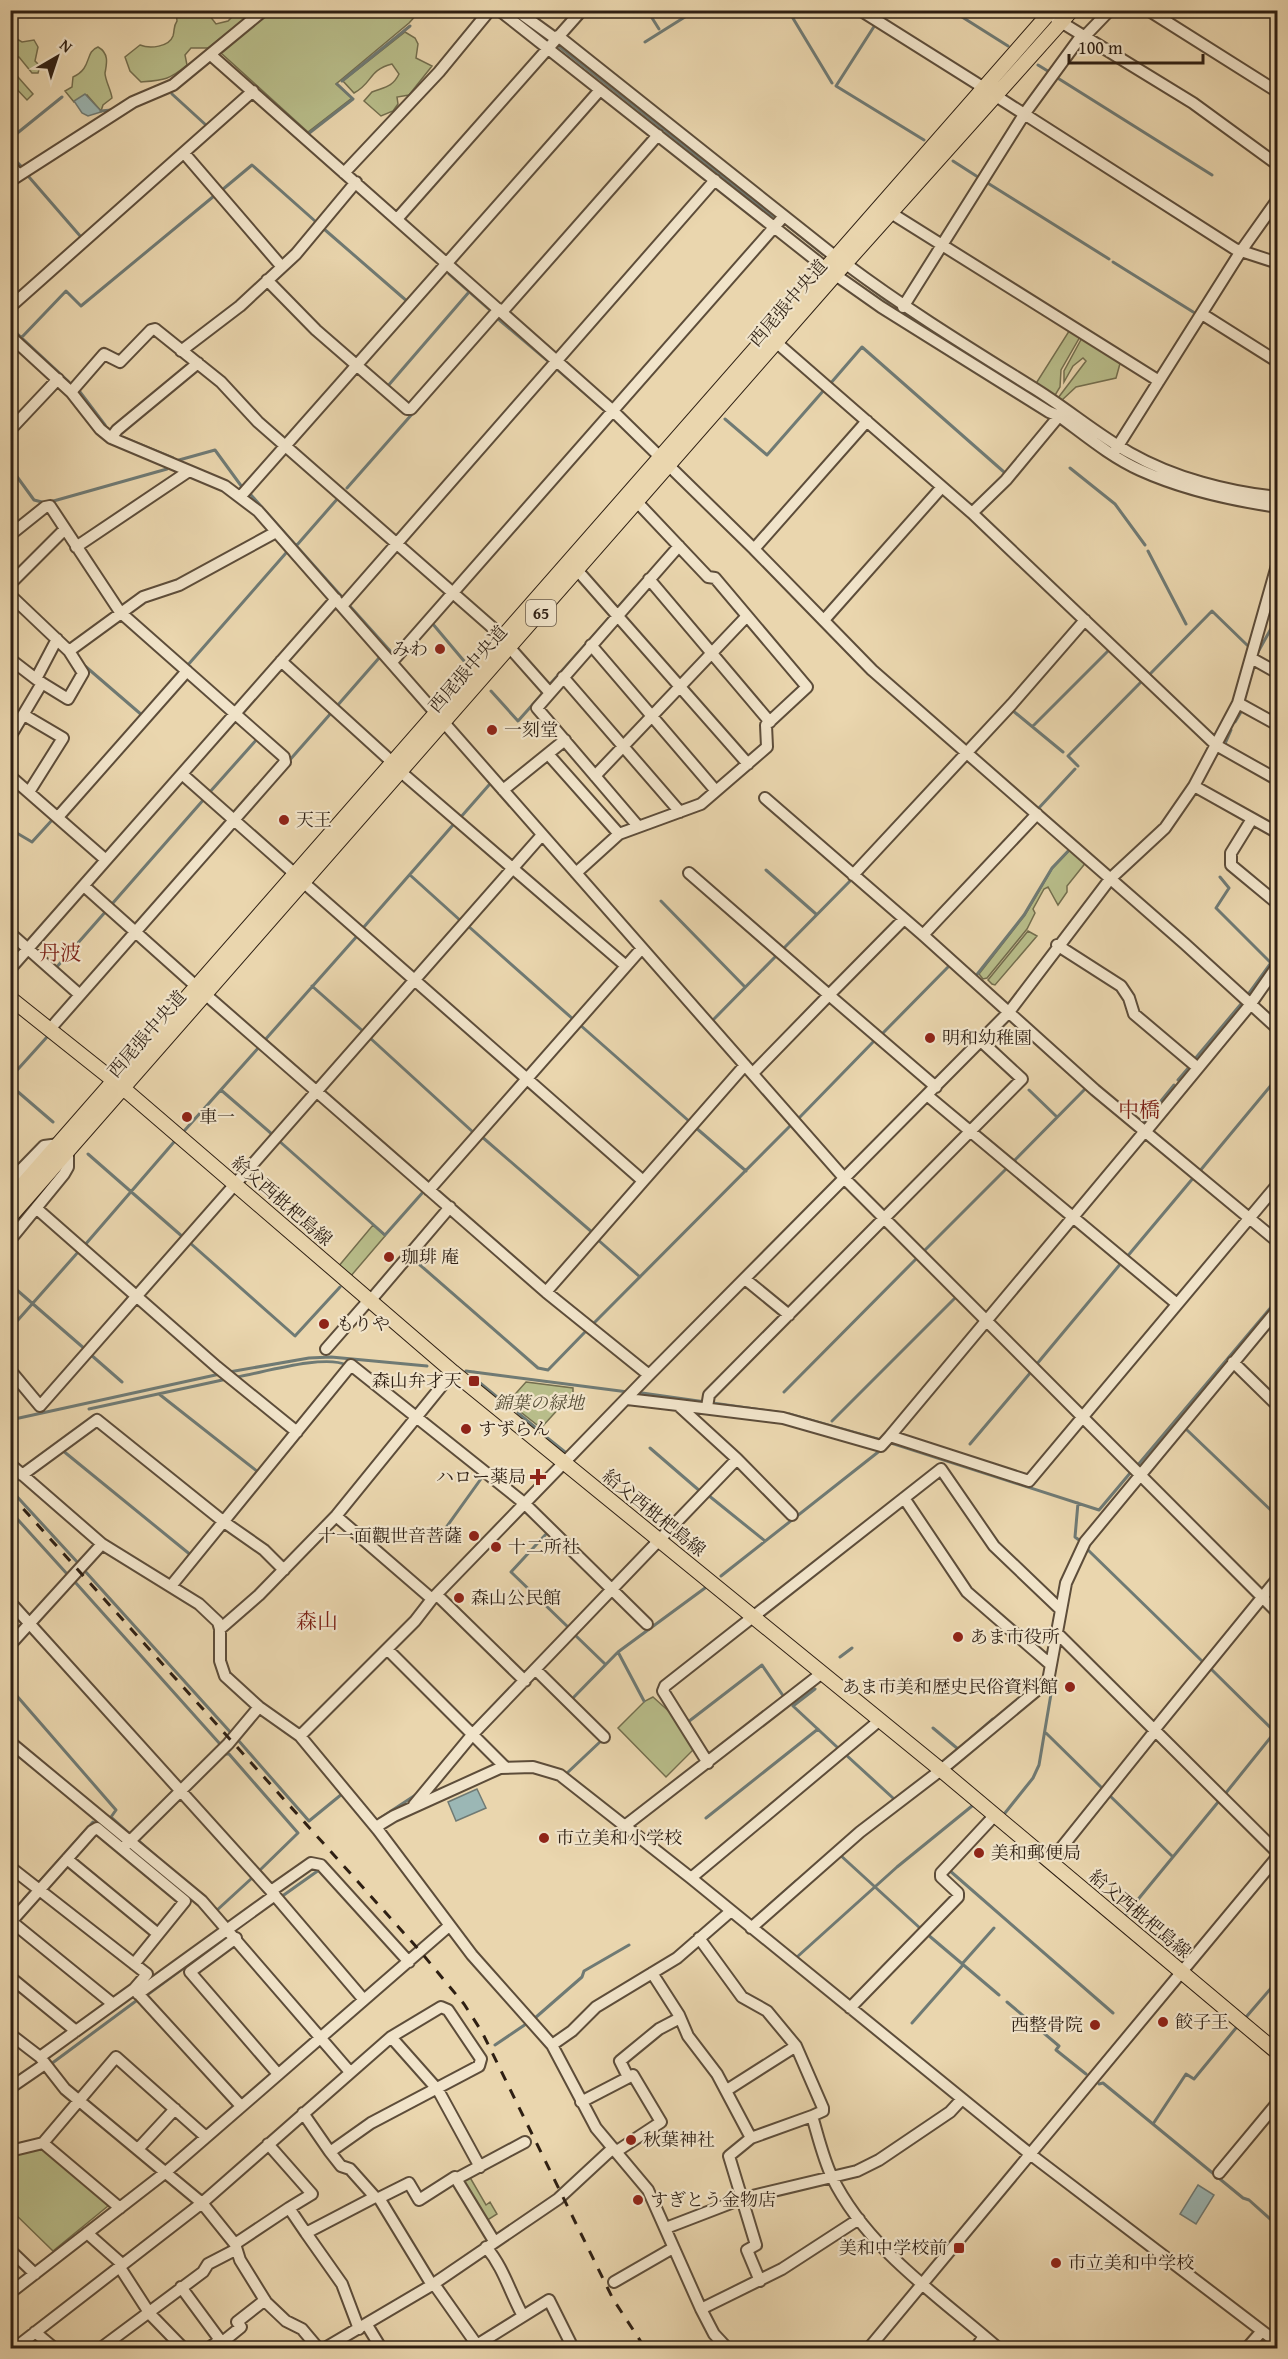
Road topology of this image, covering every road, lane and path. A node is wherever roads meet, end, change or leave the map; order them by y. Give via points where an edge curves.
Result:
1 (16, 10) edge
2 (264, 10) edge
3 (490, 10) edge
4 (499, 10) edge
5 (516, 10) edge
6 (582, 10) edge
7 (860, 10) edge
8 (1072, 10) edge
9 (1110, 10) edge
10 (1148, 10) edge
11 (1048, 12) edge
12 (10, 16) edge
13 (1062, 22) junction
14 (1084, 36) junction
15 (557, 37) junction
16 (547, 48) junction
17 (212, 56) junction
18 (600, 90) junction
19 (253, 92) junction
20 (990, 92) junction
21 (1278, 92) edge
22 (1025, 113) junction
23 (658, 135) junction
24 (184, 153) junction
25 (10, 165) edge
26 (1278, 165) edge
27 (344, 172) junction
28 (15, 178) edge
29 (715, 180) junction
30 (356, 183) junction
31 (1278, 199) edge
32 (891, 213) junction
33 (784, 216) junction
34 (397, 219) junction
35 (774, 227) junction
36 (942, 244) junction
37 (1241, 251) junction
38 (447, 263) junction
39 (1278, 263) edge
40 (836, 266) junction
41 (282, 267) junction
42 (267, 280) junction
43 (10, 307) edge
44 (903, 307) junction
45 (501, 311) junction
46 (1202, 314) junction
47 (10, 336) edge
48 (777, 343) junction
49 (181, 351) junction
50 (557, 360) junction
51 (1278, 362) edge
52 (198, 363) junction
53 (356, 366) junction
54 (58, 379) junction
55 (1159, 381) junction
56 (71, 392) junction
57 (612, 410) junction
58 (1059, 416) junction
59 (867, 421) junction
60 (10, 430) edge
61 (111, 438) junction
62 (286, 446) junction
63 (1116, 450) junction
64 (665, 461) junction
65 (189, 471) junction
66 (942, 487) junction
67 (242, 496) junction
68 (1278, 496) edge
69 (638, 503) junction
70 (1278, 507) edge
71 (972, 513) junction
72 (65, 529) junction
73 (276, 532) junction
74 (10, 535) edge
75 (396, 543) junction
76 (76, 546) junction
77 (678, 546) junction
78 (754, 549) junction
79 (1278, 562) edge
80 (578, 571) junction
81 (649, 579) junction
82 (10, 584) edge
83 (453, 593) junction
84 (10, 595) edge
85 (339, 602) junction
86 (120, 612) junction
87 (617, 615) junction
88 (747, 616) junction
89 (824, 620) junction
90 (1085, 620) junction
91 (502, 636) junction
92 (57, 639) junction
93 (591, 645) junction
94 (510, 648) junction
95 (69, 651) junction
96 (712, 654) junction
97 (1251, 658) junction
98 (10, 659) edge
99 (281, 661) junction
100 (392, 662) junction
101 (187, 671) junction
102 (1278, 673) edge
103 (563, 677) junction
104 (39, 681) junction
105 (680, 687) junction
106 (550, 693) junction
107 (1238, 704) junction
108 (235, 714) junction
109 (24, 715) junction
110 (652, 716) junction
111 (440, 717) junction
112 (770, 722) junction
113 (1278, 725) edge
114 (10, 737) edge
115 (565, 740) junction
116 (623, 746) junction
117 (1216, 746) junction
118 (967, 753) junction
119 (548, 754) junction
120 (747, 764) junction
121 (396, 767) junction
122 (182, 774) junction
123 (10, 776) edge
124 (595, 776) junction
125 (1278, 780) edge
126 (1194, 786) junction
127 (503, 790) junction
128 (716, 791) junction
129 (29, 792) junction
130 (765, 798) dead end
131 (680, 813) junction
132 (1037, 814) junction
133 (58, 818) junction
134 (233, 819) junction
135 (1252, 819) junction
136 (637, 825) junction
137 (1278, 833) edge
138 (619, 834) junction
139 (542, 835) junction
140 (106, 860) junction
141 (513, 868) junction
142 (576, 873) junction
143 (689, 873) dead end
144 (853, 875) junction
145 (299, 878) junction
146 (1110, 879) junction
147 (84, 886) junction
148 (1278, 904) edge
149 (904, 919) junction
150 (135, 931) junction
151 (10, 933) edge
152 (923, 935) junction
153 (1057, 945) junction
154 (642, 948) junction
155 (28, 949) junction
156 (1278, 965) edge
157 (626, 966) junction
158 (10, 969) edge
159 (415, 978) junction
160 (201, 990) junction
161 (80, 995) junction
162 (829, 995) junction
163 (10, 998) edge
164 (1250, 1005) junction
165 (1009, 1012) junction
166 (50, 1029) junction
167 (1278, 1029) edge
168 (981, 1041) junction
169 (1198, 1068) junction
170 (749, 1069) junction
171 (527, 1077) junction
172 (119, 1084) junction
173 (936, 1087) junction
174 (317, 1091) junction
175 (928, 1096) junction
176 (970, 1131) junction
177 (1145, 1131) junction
178 (64, 1147) junction
179 (845, 1179) junction
180 (642, 1180) junction
181 (10, 1181) edge
182 (235, 1184) junction
183 (1278, 1184) edge
184 (429, 1190) junction
185 (10, 1199) edge
186 (450, 1207) junction
187 (36, 1208) junction
188 (1072, 1216) junction
189 (10, 1217) edge
190 (1249, 1218) junction
191 (885, 1219) junction
192 (10, 1240) edge
193 (1278, 1242) edge
194 (745, 1279) junction
195 (546, 1292) junction
196 (137, 1296) junction
197 (370, 1301) junction
198 (1177, 1304) junction
199 (1278, 1308) edge
200 (789, 1315) junction
201 (985, 1320) junction
202 (326, 1349) dead end
203 (1233, 1362) junction
204 (10, 1370) edge
205 (453, 1372) junction
206 (649, 1375) junction
207 (628, 1397) junction
208 (708, 1403) junction
209 (678, 1405) junction
210 (1278, 1406) edge
211 (415, 1416) junction
212 (1082, 1418) junction
213 (297, 1432) junction
214 (887, 1439) junction
215 (736, 1459) junction
216 (945, 1462) junction
217 (10, 1464) edge
218 (565, 1464) junction
219 (22, 1475) junction
220 (1140, 1475) junction
221 (904, 1498) junction
222 (524, 1503) junction
223 (792, 1515) dead end
224 (336, 1516) junction
225 (224, 1522) junction
226 (660, 1541) junction
227 (102, 1544) junction
228 (284, 1570) junction
229 (1278, 1578) edge
230 (171, 1586) junction
231 (613, 1590) junction
232 (434, 1597) junction
233 (1262, 1597) junction
234 (10, 1602) edge
235 (1061, 1610) junction
236 (1278, 1612) edge
237 (753, 1617) junction
238 (29, 1623) junction
239 (647, 1624) dead end
240 (220, 1629) junction
241 (1057, 1633) junction
242 (10, 1645) edge
243 (387, 1649) junction
244 (1051, 1665) junction
245 (536, 1670) junction
246 (822, 1672) junction
247 (525, 1681) junction
248 (259, 1707) junction
249 (880, 1720) junction
250 (1155, 1730) junction
251 (472, 1735) junction
252 (300, 1736) junction
253 (604, 1737) dead end
254 (10, 1742) edge
255 (708, 1762) junction
256 (505, 1767) junction
257 (941, 1770) junction
258 (180, 1791) junction
259 (412, 1808) junction
260 (995, 1815) junction
261 (626, 1825) junction
262 (376, 1827) junction
263 (130, 1840) junction
264 (122, 1849) junction
265 (1278, 1854) edge
266 (67, 1859) junction
267 (1050, 1862) junction
268 (10, 1867) edge
269 (692, 1878) junction
270 (40, 1890) junction
271 (273, 1893) junction
272 (731, 1911) junction
273 (11, 1922) edge
274 (449, 1926) junction
275 (751, 1928) junction
276 (228, 1929) junction
277 (158, 1934) junction
278 (236, 1938) junction
279 (699, 1938) junction
280 (409, 1962) junction
281 (134, 1964) junction
282 (652, 1973) junction
283 (1182, 1973) junction
284 (10, 1977) edge
285 (136, 1991) junction
286 (364, 2000) junction
287 (113, 2004) junction
288 (850, 2008) junction
289 (680, 2018) junction
290 (76, 2031) junction
291 (10, 2034) edge
292 (391, 2037) junction
293 (321, 2038) junction
294 (552, 2045) junction
295 (796, 2046) junction
296 (1278, 2053) edge
297 (42, 2060) junction
298 (350, 2072) junction
299 (278, 2074) junction
300 (628, 2077) junction
301 (10, 2088) edge
302 (438, 2090) junction
303 (727, 2090) junction
304 (962, 2099) junction
305 (79, 2100) junction
306 (581, 2102) junction
307 (1278, 2102) edge
308 (241, 2106) junction
309 (175, 2109) junction
310 (303, 2113) junction
311 (812, 2116) junction
312 (206, 2137) junction
313 (751, 2138) junction
314 (525, 2142) dead end
315 (43, 2143) junction
316 (268, 2144) junction
317 (138, 2149) junction
318 (615, 2149) junction
319 (10, 2151) edge
320 (330, 2152) junction
321 (1030, 2154) junction
322 (480, 2167) junction
323 (166, 2172) junction
324 (1219, 2174) dead end
325 (832, 2176) junction
326 (456, 2178) junction
327 (377, 2198) junction
328 (744, 2198) junction
329 (202, 2203) junction
330 (120, 2208) junction
331 (289, 2208) junction
332 (859, 2219) junction
333 (666, 2228) junction
334 (87, 2233) junction
335 (306, 2233) junction
336 (490, 2244) junction
337 (235, 2247) junction
338 (673, 2248) junction
339 (10, 2250) edge
340 (121, 2265) junction
341 (35, 2274) junction
342 (760, 2281) junction
343 (614, 2282) dead end
344 (923, 2283) junction
345 (433, 2284) junction
346 (181, 2287) junction
347 (10, 2293) edge
348 (265, 2300) junction
349 (701, 2309) junction
350 (149, 2312) junction
351 (523, 2316) junction
352 (363, 2327) junction
353 (1262, 2331) junction
354 (35, 2332) junction
355 (984, 2336) junction
356 (220, 2340) junction
357 (1278, 2343) edge
358 (482, 2346) edge
359 (182, 2348) edge
360 (1250, 2348) edge
361 (15, 2349) edge
362 (54, 2349) edge
363 (101, 2349) edge
364 (209, 2349) edge
365 (318, 2349) edge
366 (325, 2349) edge
367 (381, 2349) edge
368 (573, 2349) edge
369 (727, 2349) edge
370 (869, 2349) edge
371 (976, 2349) edge
372 (998, 2349) edge

1 - 12 street
2 - 17 street
3 - 27 street via 439,72
4 - 16 street
5 - 15 street
6 - 15 street
7 - 20 street
8 - 13 main road, 西尾張中央道 / 65
9 - 14 street
10 - 21 street
11 - 13 street
11 - 20 main road, 西尾張中央道 / 65
13 - 14 street
13 - 20 main road, 西尾張中央道 / 65
14 - 22 street
14 - 26 street via 1192,103
15 - 16 street
15 - 33 street
16 - 18 street
16 - 34 street
17 - 19 street
17 - 28 street via 173,85 133,102
18 - 23 street
18 - 38 street
19 - 24 street
19 - 27 street
20 - 22 street
20 - 32 main road, 西尾張中央道 / 65
20 - 40 main road, 西尾張中央道 / 65
22 - 36 street
22 - 37 street
23 - 29 street
23 - 45 street
24 - 41 street
24 - 43 street
25 - 28 street
27 - 30 street
29 - 35 street
29 - 50 street
30 - 34 street
30 - 41 street
31 - 37 street
32 - 36 street
32 - 40 main road, 西尾張中央道 / 65
33 - 35 street
33 - 40 street
34 - 38 street
35 - 40 street
35 - 57 street
36 - 44 street
36 - 55 street
37 - 39 street
37 - 46 street
38 - 45 street
38 - 53 street
40 - 44 street
40 - 48 main road, 西尾張中央道 / 65
40 - 58 street via 881,307
40 - 64 main road, 西尾張中央道 / 65
41 - 42 street
42 - 49 street
42 - 53 street
44 - 63 street via 1068,409
45 - 50 street
45 - 53 street via 411,409
46 - 51 street
46 - 55 street
47 - 54 street
48 - 59 street
48 - 64 main road, 西尾張中央道 / 65
49 - 52 street
49 - 56 street via 155,329 151,330 120,362 104,354
50 - 57 street
50 - 75 street
52 - 61 street
52 - 62 street
53 - 62 street
54 - 56 street
54 - 60 street
55 - 63 street
56 - 61 street
57 - 64 street
57 - 83 street
58 - 63 street
58 - 71 street via 1006,480
59 - 66 street
59 - 78 street
61 - 65 street
62 - 67 street
62 - 75 street
63 - 68 street via 1192,479
63 - 70 street via 1138,470 1189,488
64 - 69 main road, 西尾張中央道 / 65
64 - 78 street
64 - 91 main road, 西尾張中央道 / 65
65 - 67 street
65 - 76 street
66 - 71 street
66 - 89 street
67 - 73 street
69 - 77 street
69 - 80 main road, 西尾張中央道 / 65
71 - 90 street
72 - 74 street via 50,506
72 - 76 street
72 - 82 street
73 - 85 street
73 - 86 street
75 - 83 street
75 - 85 street
76 - 86 street
77 - 81 street
77 - 88 street via 708,577 715,578
78 - 89 street
79 - 97 street
80 - 87 street
80 - 94 main road, 西尾張中央道 / 65
81 - 87 street
81 - 96 street
83 - 91 street
83 - 100 street
84 - 92 street
85 - 99 street
85 - 100 street
86 - 95 street
86 - 101 street
87 - 93 street
87 - 105 street
88 - 96 street
88 - 112 street via 807,687
89 - 118 street via 872,670
90 - 117 street
90 - 118 street
91 - 111 main road, 西尾張中央道 / 65
92 - 95 street
92 - 104 street
93 - 103 street
93 - 110 street
94 - 106 street
94 - 111 main road, 西尾張中央道 / 65
95 - 104 street via 83,673 68,699
96 - 105 street
96 - 112 street
97 - 102 street
97 - 107 street
98 - 104 street
99 - 108 street
99 - 121 street
100 - 111 street
101 - 108 street
101 - 133 street
103 - 106 street
103 - 116 street
104 - 109 street
105 - 110 street
105 - 120 street
106 - 115 street via 537,708
107 - 113 street
107 - 117 street
108 - 122 street
108 - 134 street via 285,762
109 - 114 street
109 - 129 street via 63,738
110 - 116 street
110 - 128 street
111 - 121 main road, 西尾張中央道 / 65
111 - 127 street
112 - 120 street via 766,725 767,747
115 - 119 street
115 - 124 street
116 - 124 street
116 - 131 street
117 - 125 street
117 - 126 street
118 - 132 street
118 - 144 street
119 - 127 street
119 - 138 street
120 - 128 street
121 - 141 street
121 - 145 main road, 西尾張中央道 / 65
122 - 134 street
122 - 140 street
123 - 129 street
124 - 136 street
126 - 135 street
126 - 146 street via 1165,828
127 - 139 street
128 - 131 street via 702,804
129 - 133 street
130 - 144 street
131 - 136 street
132 - 146 street
132 - 152 street
133 - 140 street
134 - 145 street
134 - 150 street
135 - 137 street
135 - 148 street via 1231,853 1231,865
136 - 138 street
138 - 142 street
139 - 141 street
139 - 142 street
140 - 147 street
141 - 157 street
141 - 159 street
142 - 154 street
143 - 162 street
144 - 149 street
145 - 159 street
145 - 160 main road, 西尾張中央道 / 65
146 - 153 street
146 - 164 street
147 - 150 street
147 - 155 street
149 - 152 street
149 - 162 street
150 - 160 street
150 - 161 street
151 - 155 street
152 - 165 street
153 - 165 street
153 - 169 street via 1121,986 1128,993 1134,1014
154 - 157 street
154 - 170 street
155 - 158 street
155 - 161 street
156 - 164 street
157 - 171 street
159 - 171 street
159 - 174 street
160 - 172 main road, 西尾張中央道 / 65
160 - 174 street
161 - 166 street
162 - 170 street
162 - 173 street
163 - 166 main road, 給父西枇杷島線
164 - 167 street
164 - 169 street
165 - 168 street
165 - 177 street
166 - 172 main road, 給父西枇杷島線
168 - 173 street
168 - 176 street via 1022,1079
169 - 177 street
170 - 179 street
170 - 180 street
171 - 180 street
171 - 184 street
172 - 178 main road, 西尾張中央道 / 65
172 - 182 main road, 給父西枇杷島線
173 - 175 street
174 - 182 street
174 - 184 street
175 - 176 street
175 - 179 street
176 - 188 street
176 - 191 street
177 - 188 street
177 - 190 street
178 - 181 street via 44,1146
178 - 185 main road, 西尾張中央道 / 65
178 - 187 street via 68,1167
178 - 189 main road, 西尾張中央道 / 65
179 - 191 street
179 - 194 street
180 - 195 street
182 - 196 street
182 - 197 main road, 給父西枇杷島線
183 - 190 street
184 - 186 street
186 - 195 street
186 - 197 street
187 - 192 street
187 - 196 street
188 - 198 street
188 - 201 street
190 - 193 street
190 - 198 street
191 - 200 street
191 - 201 street
194 - 200 street
194 - 206 street
195 - 206 street
196 - 204 street via 40,1407
196 - 213 street
197 - 202 street
197 - 205 main road, 給父西枇杷島線
198 - 212 street
199 - 203 street
200 - 208 street
201 - 212 street
201 - 214 street
203 - 210 street
203 - 220 street
205 - 211 street
205 - 218 main road, 給父西枇杷島線
206 - 207 street
207 - 209 street
207 - 218 street
208 - 209 street
208 - 214 street
209 - 215 street
211 - 213 street via 351,1365
211 - 222 street
211 - 224 street
212 - 216 street via 1029,1481
212 - 220 street
213 - 225 street
214 - 216 street
215 - 223 street
215 - 226 street
216 - 221 street
216 - 235 street via 994,1546
217 - 219 street
218 - 222 street
218 - 226 main road, 給父西枇杷島線
219 - 225 street via 97,1420
219 - 227 street
220 - 233 street
220 - 235 street via 1085,1542 1066,1583
221 - 237 street
221 - 244 street via 967,1592
222 - 231 street
222 - 232 street
224 - 228 street
224 - 232 street via 388,1564
225 - 228 street via 264,1550
225 - 230 street
226 - 231 street
226 - 237 main road, 給父西枇杷島線
227 - 230 street
227 - 238 street
228 - 240 street
229 - 233 street
230 - 240 street via 199,1604
231 - 239 street
231 - 245 street
232 - 243 street
232 - 247 street
233 - 236 street
233 - 250 street
234 - 238 street
235 - 241 street
237 - 246 main road, 給父西枇杷島線
237 - 255 street via 663,1691
238 - 242 street
238 - 258 street
240 - 248 street via 220,1661 225,1676
241 - 244 street
241 - 250 street
243 - 251 street
243 - 252 street
244 - 257 street via 1048,1681
245 - 247 street
245 - 253 street
246 - 249 main road, 給父西枇杷島線
246 - 255 street
247 - 251 street
248 - 252 street
248 - 258 street
249 - 257 main road, 給父西枇杷島線
249 - 269 street
250 - 265 street
250 - 267 street
251 - 256 street
251 - 259 street
252 - 262 street
254 - 263 street
255 - 261 street
256 - 259 street
256 - 261 street via 533,1767 560,1775
257 - 260 main road, 給父西枇杷島線
257 - 275 street via 860,1832
258 - 263 street
258 - 271 street
259 - 262 street
260 - 267 main road, 給父西枇杷島線
260 - 288 street via 941,1873 958,1897
261 - 269 street
262 - 274 street
263 - 264 street
263 - 276 street via 202,1901
264 - 266 street via 97,1828
264 - 277 street via 184,1901
265 - 283 street
266 - 270 street
266 - 277 street
267 - 283 main road, 給父西枇杷島線
268 - 270 street
269 - 272 street
270 - 273 street
270 - 281 street
271 - 276 street
271 - 280 street via 311,1863 321,1865
271 - 286 street
272 - 275 street
272 - 279 street
273 - 287 street
274 - 280 street
274 - 294 street
275 - 288 street
276 - 278 street
276 - 285 street
277 - 281 street
278 - 293 street
278 - 299 street via 190,1972
279 - 282 street
279 - 295 street via 741,1997 767,2011
280 - 286 street
281 - 285 street via 147,1974
282 - 289 street
282 - 294 street via 596,2007
283 - 296 main road, 給父西枇杷島線
283 - 321 street
284 - 290 street
285 - 287 street
285 - 308 street
286 - 293 street
287 - 290 street
288 - 304 street
289 - 300 street via 659,2029 620,2061
289 - 303 street via 688,2036
290 - 297 street
291 - 297 street
292 - 298 street
292 - 302 street
292 - 302 street via 441,2007 448,2010 481,2059 479,2066
293 - 298 street
293 - 299 street
294 - 306 street
295 - 303 street
295 - 311 street via 823,2108
297 - 301 street
297 - 305 street
298 - 310 street
299 - 308 street
300 - 306 street
300 - 318 street via 633,2075 661,2122
302 - 320 street via 371,2123
302 - 322 street
303 - 313 street
304 - 321 street
304 - 325 street via 950,2112 879,2160 857,2171
305 - 309 street via 116,2057
305 - 315 street
305 - 317 street
306 - 318 street via 596,2128
307 - 324 street
308 - 312 street
309 - 312 street
309 - 317 street
310 - 316 street
310 - 320 street
311 - 313 street
311 - 325 street
312 - 323 street
313 - 328 street via 729,2156
314 - 322 street
315 - 319 street
315 - 330 street
316 - 329 street
316 - 331 street via 312,2194
317 - 323 street
318 - 333 street via 648,2190
318 - 336 street via 561,2196
320 - 327 street
321 - 344 street
321 - 353 street
322 - 326 street
323 - 329 street
323 - 330 street
325 - 328 street
325 - 332 street
326 - 327 street via 453,2176 419,2200 409,2183
326 - 336 street
327 - 335 street
327 - 345 street
328 - 333 street
328 - 342 street via 756,2245 747,2250
329 - 337 street
329 - 340 street
330 - 334 street
331 - 335 street
331 - 337 street
332 - 342 street
332 - 344 street
333 - 338 street
334 - 340 street
334 - 341 street
335 - 352 street via 342,2284
336 - 345 street
336 - 351 street
337 - 346 street
337 - 348 street
338 - 343 street
338 - 349 street
339 - 341 street
340 - 350 street
340 - 354 street
341 - 347 street
342 - 349 street
344 - 355 street
344 - 370 street
345 - 352 street
345 - 358 street
346 - 350 street
346 - 356 street
348 - 356 street via 237,2322 241,2327
348 - 365 street via 286,2321 302,2329
349 - 369 street
350 - 359 street
350 - 363 street
351 - 358 street
351 - 368 street via 549,2300
352 - 366 street
352 - 367 street
353 - 357 street
353 - 360 street
354 - 361 street
354 - 362 street
355 - 371 street
355 - 372 street
356 - 364 street

